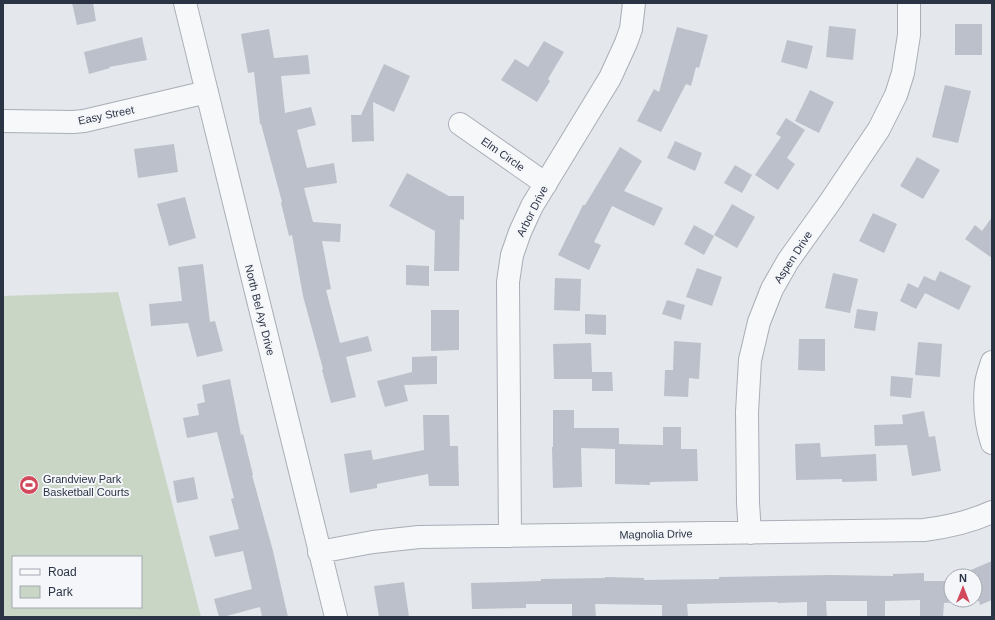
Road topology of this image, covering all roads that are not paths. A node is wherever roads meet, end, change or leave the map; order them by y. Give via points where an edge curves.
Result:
1 (185, 3) edge
2 (634, 3) edge
3 (909, 3) edge
4 (207, 92) junction
5 (3, 121) edge
6 (460, 124) dead end
7 (546, 184) junction
8 (992, 362) edge
9 (992, 443) edge
10 (992, 512) edge
11 (750, 533) junction
12 (510, 536) junction
13 (319, 552) junction
14 (336, 617) edge

1 - 4 street, North Bel Ayr Drive
2 - 7 street, Arbor Drive via 631,29 610,78
3 - 11 street, Aspen Drive via 909,35 903,73 896,95 879,129 788,261 772,289 759,322 750,360 747,412
4 - 5 street, Easy Street via 84,121
4 - 13 street, North Bel Ayr Drive
6 - 7 street, Elm Circle
7 - 12 street, Arbor Drive via 520,232 512,256 508,282
8 - 9 street via 986,382 985,398 987,424
10 - 11 street, Magnolia Drive via 964,522 924,530
11 - 12 street, Magnolia Drive
12 - 13 street, Magnolia Drive via 419,537
13 - 14 street, North Bel Ayr Drive

